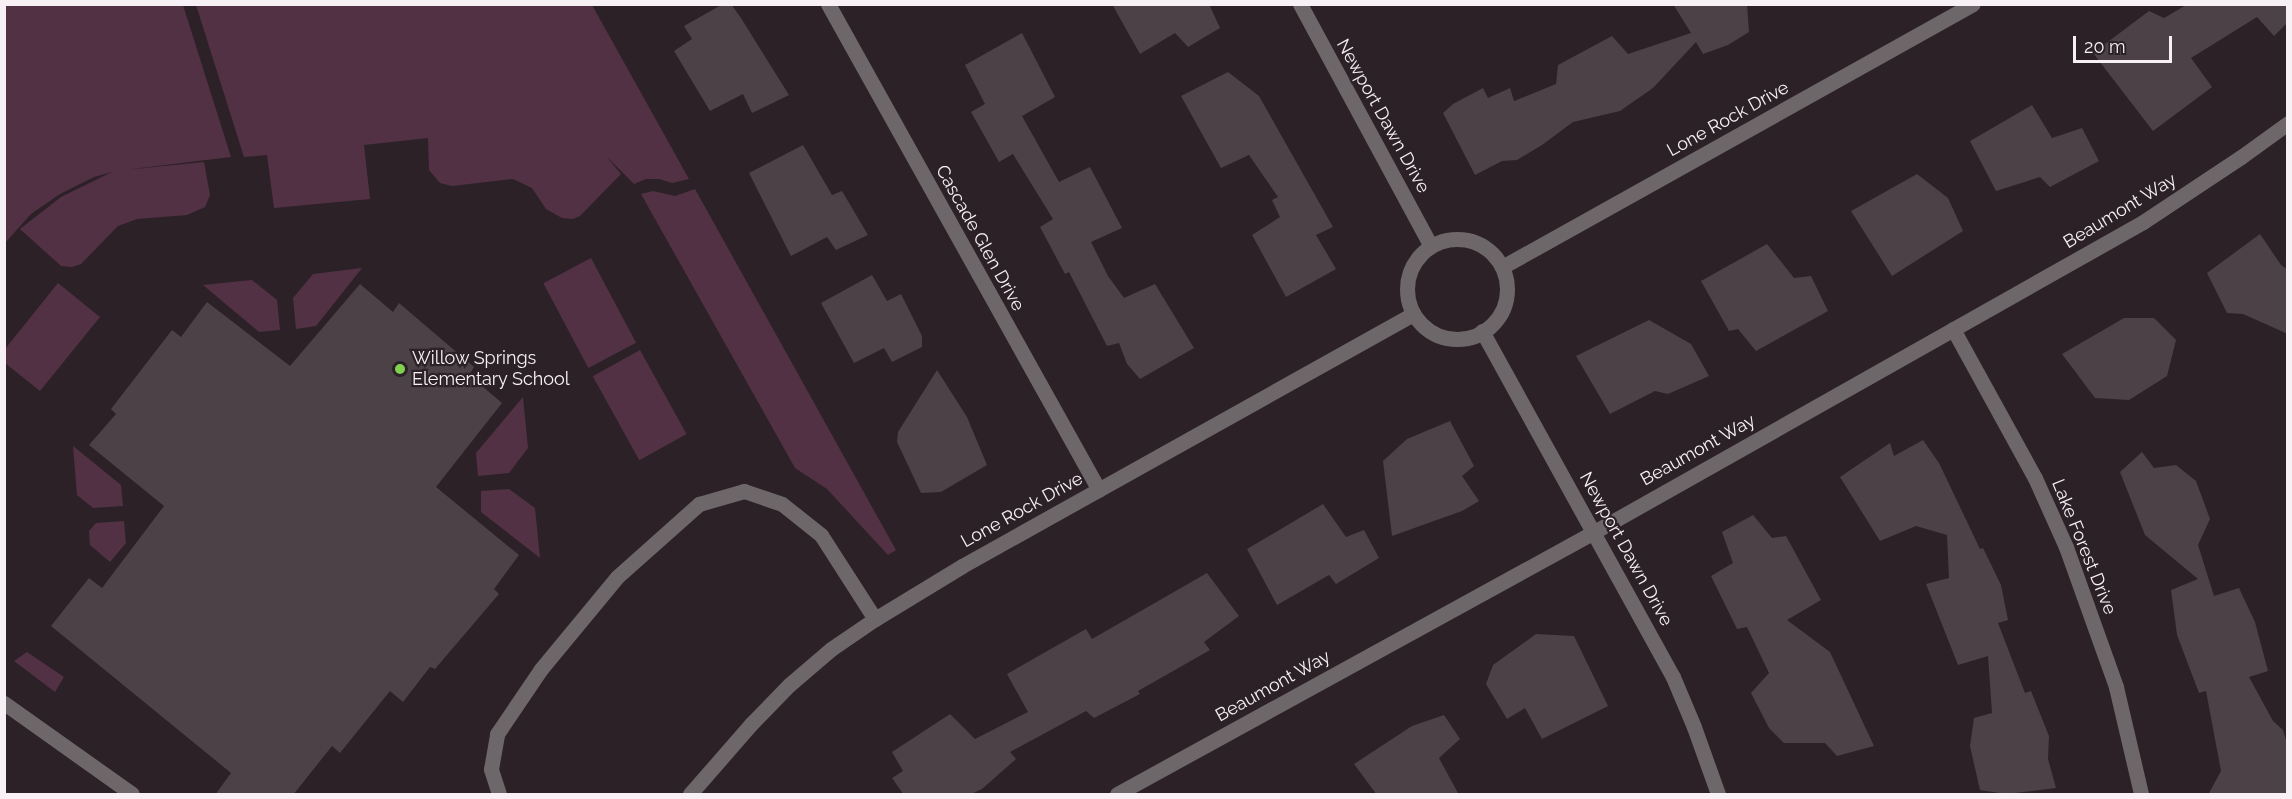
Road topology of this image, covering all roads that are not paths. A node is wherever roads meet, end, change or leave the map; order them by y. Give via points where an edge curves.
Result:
1 (828, 4) edge
2 (1300, 4) edge
3 (1973, 4) edge
4 (2288, 123) edge
5 (1431, 246) junction
6 (1502, 267) junction
7 (1413, 314) junction
8 (1953, 328) junction
9 (1482, 331) junction
10 (1099, 490) junction
11 (1594, 532) junction
12 (874, 619) junction
13 (4, 703) edge
14 (132, 795) edge
15 (499, 795) edge
16 (690, 795) edge
17 (1117, 795) edge
18 (1718, 795) edge
19 (2141, 795) edge

1 - 10 street, Cascade Glen Drive
2 - 5 street, Newport Dawn Drive
3 - 6 street, Lone Rock Drive
4 - 8 street, Beaumont Way via 2143,222
5 - 6 street via 1444,241 1471,241 1494,256
5 - 7 street via 1408,275 1408,300
6 - 9 street via 1507,292 1504,306
7 - 9 street via 1441,337 1467,338
7 - 10 street, Lone Rock Drive
8 - 11 street, Beaumont Way
8 - 19 street, Lake Forest Drive via 2035,478 2066,548 2116,687
9 - 11 street, Newport Dawn Drive
10 - 12 street, Lone Rock Drive
11 - 17 street, Beaumont Way
11 - 18 street, Newport Dawn Drive via 1673,677
12 - 15 street via 820,535 782,504 744,492 699,504 617,577 535,678 497,734 491,769
12 - 16 street, Lone Rock Drive via 789,685
13 - 14 street

